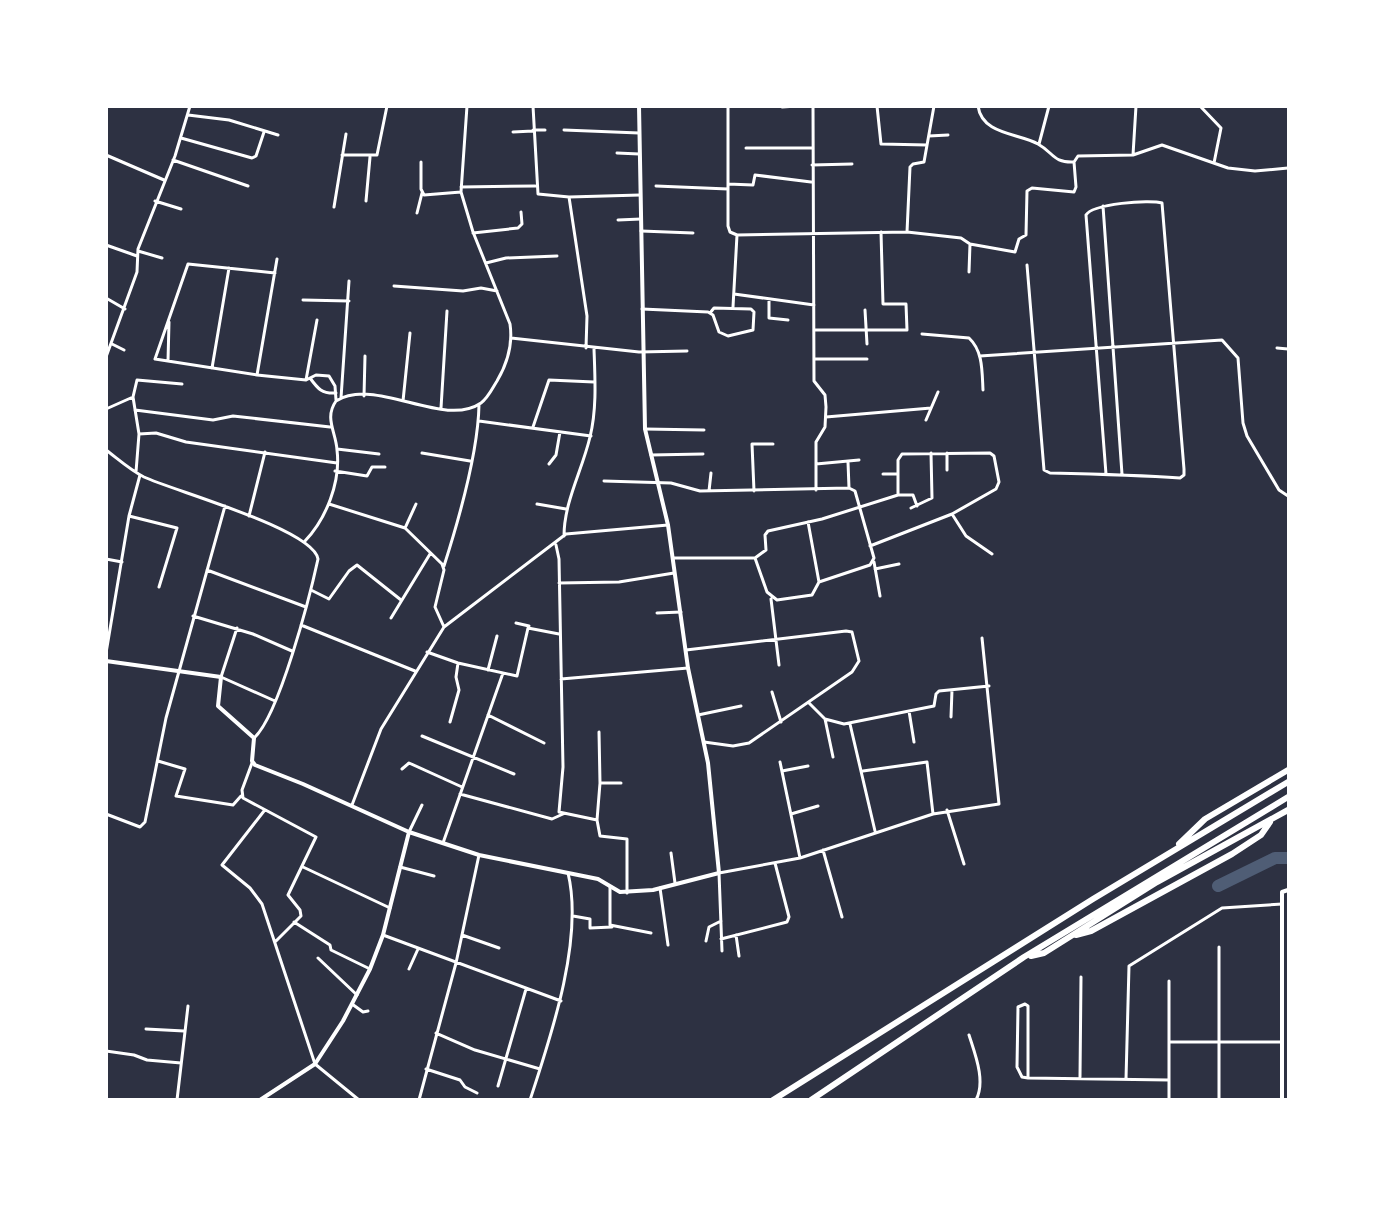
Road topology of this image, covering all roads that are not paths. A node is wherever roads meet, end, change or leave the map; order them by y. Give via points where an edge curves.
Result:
1 (190, 106) edge
2 (387, 106) edge
3 (467, 106) edge
4 (533, 106) edge
5 (639, 106) edge
6 (728, 106) edge
7 (797, 106) edge
8 (813, 106) edge
9 (877, 106) edge
10 (934, 106) edge
11 (978, 106) edge
12 (1048, 106) edge
13 (1136, 106) edge
14 (1200, 106) edge
15 (782, 107) edge
16 (188, 115) junction
17 (564, 129) dead end
18 (545, 130) dead end
19 (533, 131) junction
20 (264, 132) junction
21 (513, 132) dead end
22 (639, 133) junction
23 (346, 134) dead end
24 (278, 135) dead end
25 (948, 135) dead end
26 (929, 136) junction
27 (181, 138) junction
28 (1039, 144) junction
29 (927, 145) junction
30 (746, 148) dead end
31 (812, 148) junction
32 (617, 153) dead end
33 (639, 154) junction
34 (106, 155) edge
35 (342, 155) junction
36 (1133, 155) junction
37 (370, 157) junction
38 (173, 160) junction
39 (421, 162) dead end
40 (1074, 162) junction
41 (852, 164) dead end
42 (1214, 164) junction
43 (812, 165) junction
44 (1288, 168) edge
45 (164, 180) junction
46 (812, 182) junction
47 (248, 186) dead end
48 (536, 186) junction
49 (656, 186) dead end
50 (461, 187) junction
51 (728, 187) junction
52 (461, 192) junction
53 (422, 193) junction
54 (640, 195) junction
55 (568, 197) junction
56 (155, 201) junction
57 (366, 201) dead end
58 (1103, 206) junction
59 (334, 207) dead end
60 (181, 209) dead end
61 (521, 212) dead end
62 (417, 213) dead end
63 (641, 219) junction
64 (618, 220) dead end
65 (641, 231) junction
66 (881, 232) junction
67 (907, 232) junction
68 (473, 233) junction
69 (693, 233) dead end
70 (737, 235) junction
71 (813, 235) junction
72 (970, 244) junction
73 (106, 245) edge
74 (138, 251) junction
75 (137, 256) junction
76 (557, 256) dead end
77 (162, 258) dead end
78 (277, 259) dead end
79 (486, 263) junction
80 (1026, 265) dead end
81 (229, 268) junction
82 (969, 272) dead end
83 (275, 273) junction
84 (349, 281) dead end
85 (394, 286) dead end
86 (497, 291) junction
87 (734, 294) junction
88 (106, 298) edge
89 (769, 299) junction
90 (303, 300) dead end
91 (349, 301) junction
92 (814, 305) junction
93 (734, 307) junction
94 (125, 309) junction
95 (642, 309) junction
96 (865, 310) dead end
97 (447, 311) dead end
98 (710, 313) junction
99 (169, 320) junction
100 (316, 320) dead end
101 (788, 320) dead end
102 (867, 328) junction
103 (814, 330) junction
104 (410, 333) dead end
105 (922, 334) dead end
106 (511, 339) junction
107 (1175, 342) junction
108 (111, 344) junction
109 (867, 344) dead end
110 (1115, 346) junction
111 (586, 348) junction
112 (1097, 348) junction
113 (1277, 348) dead end
114 (594, 349) junction
115 (1288, 349) edge
116 (124, 350) dead end
117 (687, 351) dead end
118 (1034, 352) junction
119 (643, 353) junction
120 (365, 356) dead end
121 (980, 356) junction
122 (106, 357) edge
123 (814, 359) junction
124 (867, 359) dead end
125 (168, 361) junction
126 (212, 368) junction
127 (256, 375) junction
128 (308, 379) junction
129 (594, 382) junction
130 (182, 384) dead end
131 (983, 390) dead end
132 (938, 392) dead end
133 (336, 393) junction
134 (364, 396) junction
135 (133, 397) junction
136 (341, 398) junction
137 (336, 401) junction
138 (403, 401) junction
139 (479, 405) junction
140 (441, 408) junction
141 (931, 408) junction
142 (106, 409) edge
143 (135, 410) junction
144 (826, 417) junction
145 (926, 420) dead end
146 (479, 421) junction
147 (330, 427) junction
148 (533, 427) junction
149 (645, 429) junction
150 (704, 430) dead end
151 (560, 432) junction
152 (139, 434) junction
153 (591, 436) junction
154 (773, 444) dead end
155 (337, 449) junction
156 (106, 450) edge
157 (265, 452) junction
158 (422, 453) dead end
159 (931, 453) junction
160 (947, 453) junction
161 (379, 454) dead end
162 (703, 454) dead end
163 (651, 455) junction
164 (859, 460) dead end
165 (470, 461) junction
166 (848, 462) junction
167 (337, 463) junction
168 (549, 464) dead end
169 (816, 464) junction
170 (385, 467) dead end
171 (947, 470) dead end
172 (335, 471) junction
173 (136, 472) junction
174 (711, 473) dead end
175 (883, 474) dead end
176 (898, 474) junction
177 (1106, 474) junction
178 (1122, 474) junction
179 (141, 475) junction
180 (604, 481) dead end
181 (658, 482) junction
182 (849, 489) junction
183 (816, 490) junction
184 (709, 491) junction
185 (754, 491) junction
186 (898, 495) junction
187 (1288, 496) edge
188 (329, 504) junction
189 (416, 504) dead end
190 (537, 504) dead end
191 (225, 506) junction
192 (917, 506) junction
193 (859, 508) junction
194 (911, 508) dead end
195 (566, 509) junction
196 (952, 514) junction
197 (129, 516) junction
198 (249, 516) junction
199 (808, 522) junction
200 (668, 525) junction
201 (405, 528) junction
202 (564, 536) junction
203 (304, 541) junction
204 (556, 544) junction
205 (870, 546) junction
206 (430, 554) junction
207 (992, 554) dead end
208 (674, 558) junction
209 (755, 558) junction
210 (106, 559) edge
211 (122, 561) junction
212 (872, 564) junction
213 (899, 564) dead end
214 (444, 566) junction
215 (875, 569) junction
216 (207, 570) junction
217 (676, 573) junction
218 (819, 582) junction
219 (559, 583) junction
220 (159, 587) dead end
221 (311, 590) junction
222 (880, 596) dead end
223 (771, 597) junction
224 (401, 600) junction
225 (306, 608) junction
226 (681, 612) junction
227 (657, 613) dead end
228 (193, 616) junction
229 (391, 618) dead end
230 (516, 623) dead end
231 (301, 625) junction
232 (529, 626) junction
233 (444, 627) junction
234 (237, 628) junction
235 (559, 634) junction
236 (497, 636) dead end
237 (982, 638) dead end
238 (775, 640) junction
239 (686, 650) junction
240 (292, 651) junction
241 (427, 652) junction
242 (106, 653) edge
243 (106, 661) edge
244 (458, 663) junction
245 (778, 665) dead end
246 (688, 668) junction
247 (180, 670) junction
248 (488, 670) junction
249 (415, 671) junction
250 (503, 673) junction
251 (221, 677) junction
252 (561, 679) junction
253 (989, 686) junction
254 (952, 690) junction
255 (772, 692) dead end
256 (275, 701) junction
257 (809, 703) junction
258 (741, 706) dead end
259 (909, 711) junction
260 (488, 715) junction
261 (698, 715) junction
262 (951, 717) dead end
263 (825, 719) junction
264 (450, 722) dead end
265 (782, 722) junction
266 (850, 724) junction
267 (598, 732) dead end
268 (422, 736) dead end
269 (254, 738) junction
270 (704, 742) junction
271 (914, 742) dead end
272 (544, 743) dead end
273 (472, 757) junction
274 (833, 758) dead end
275 (158, 761) junction
276 (780, 762) dead end
277 (252, 764) junction
278 (808, 766) dead end
279 (402, 769) dead end
280 (1288, 770) edge
281 (782, 771) junction
282 (863, 771) junction
283 (514, 774) dead end
284 (1288, 782) edge
285 (600, 783) junction
286 (621, 783) dead end
287 (462, 787) junction
288 (460, 794) junction
289 (242, 796) junction
290 (1288, 797) edge
291 (352, 805) junction
292 (422, 805) dead end
293 (818, 806) dead end
294 (946, 810) junction
295 (1288, 810) edge
296 (264, 811) junction
297 (106, 814) edge
298 (562, 814) junction
299 (790, 814) junction
300 (933, 814) junction
301 (1272, 819) junction
302 (597, 820) junction
303 (875, 831) junction
304 (409, 832) junction
305 (443, 843) junction
306 (823, 850) junction
307 (671, 853) dead end
308 (1170, 853) junction
309 (479, 855) junction
310 (800, 858) junction
311 (775, 863) junction
312 (964, 864) dead end
313 (303, 867) junction
314 (400, 867) junction
315 (568, 873) junction
316 (719, 873) junction
317 (434, 876) dead end
318 (675, 883) junction
319 (660, 888) junction
320 (610, 889) junction
321 (1288, 890) edge
322 (627, 893) junction
323 (1282, 904) junction
324 (390, 908) junction
325 (573, 916) junction
326 (842, 917) dead end
327 (721, 921) junction
328 (294, 922) junction
329 (612, 927) junction
330 (1282, 931) junction
331 (1288, 931) edge
332 (651, 933) dead end
333 (383, 935) junction
334 (462, 935) junction
335 (736, 935) junction
336 (1069, 936) junction
337 (721, 939) junction
338 (706, 941) dead end
339 (275, 942) junction
340 (668, 945) dead end
341 (1219, 947) dead end
342 (499, 948) dead end
343 (418, 949) junction
344 (722, 951) dead end
345 (739, 956) dead end
346 (1024, 957) junction
347 (318, 958) dead end
348 (456, 963) junction
349 (370, 969) junction
350 (410, 969) dead end
351 (1081, 977) dead end
352 (1169, 981) dead end
353 (526, 989) junction
354 (357, 994) junction
355 (561, 1001) junction
356 (352, 1004) junction
357 (188, 1006) dead end
358 (368, 1011) dead end
359 (146, 1029) dead end
360 (184, 1031) junction
361 (436, 1033) junction
362 (969, 1035) dead end
363 (1220, 1041) junction
364 (1169, 1042) junction
365 (1282, 1042) junction
366 (106, 1051) edge
367 (507, 1059) junction
368 (181, 1063) junction
369 (315, 1064) junction
370 (426, 1069) junction
371 (540, 1069) junction
372 (1028, 1078) junction
373 (1080, 1078) junction
374 (1126, 1079) junction
375 (1169, 1080) junction
376 (498, 1086) dead end
377 (477, 1093) dead end
378 (177, 1100) edge
379 (260, 1100) edge
380 (359, 1100) edge
381 (419, 1100) edge
382 (530, 1100) edge
383 (773, 1100) edge
384 (811, 1100) edge
385 (976, 1100) edge
386 (1168, 1100) edge
387 (1219, 1100) edge
388 (1282, 1100) edge

1 - 16 street
2 - 37 street via 379,152
3 - 50 street
4 - 19 street
5 - 22 street
6 - 51 street
7 - 15 street
8 - 31 street
9 - 29 street via 881,144
10 - 26 street
11 - 28 street via 981,116 996,129
12 - 28 street
13 - 36 street
14 - 42 street via 1221,128
16 - 20 street via 229,120
16 - 27 street
17 - 22 street
18 - 19 street
19 - 21 street
19 - 48 street
20 - 24 street
20 - 27 street via 256,156 250,158
22 - 33 street
23 - 35 street
25 - 26 street
26 - 29 street
27 - 38 street
28 - 40 street via 1058,161
29 - 67 street via 924,162 910,167
30 - 31 street
31 - 43 street
32 - 33 street
33 - 54 street
34 - 45 street
35 - 37 street
35 - 59 street
36 - 40 street via 1077,156
36 - 42 street via 1162,145
37 - 57 street
38 - 45 street
38 - 47 street
39 - 53 street
40 - 72 street via 1074,192 1032,188 1028,191 1026,234 1019,239 1017,251
41 - 43 street
42 - 44 street via 1247,170
43 - 46 street
45 - 56 street
46 - 51 street via 755,176 753,185
46 - 71 street
48 - 50 street
48 - 55 street via 543,196
49 - 51 street
50 - 52 street
51 - 70 street via 728,226
52 - 53 street via 425,196
52 - 68 street
53 - 62 street
54 - 55 street
54 - 63 street
55 - 111 street via 587,316
56 - 60 street
56 - 74 street
58 - 107 street via 1162,203
58 - 110 street
58 - 112 street via 1086,215
61 - 68 street via 519,228
63 - 64 street
63 - 65 street
65 - 69 street
65 - 95 street
66 - 67 street
66 - 71 street
66 - 102 street via 884,304 906,304 907,330
67 - 72 street via 961,238
68 - 79 street
70 - 71 street
70 - 87 street
71 - 92 street
72 - 82 street
73 - 75 street
74 - 75 street
74 - 77 street
75 - 94 street via 137,272
76 - 79 street via 506,258
78 - 83 street
79 - 86 street
80 - 118 street
81 - 83 street
81 - 99 street via 186,266
81 - 126 street
83 - 127 street
84 - 91 street
85 - 86 street
86 - 106 street via 510,324
87 - 89 street
87 - 93 street
88 - 94 street
89 - 92 street
89 - 101 street via 769,318
90 - 91 street
91 - 136 street
92 - 103 street
93 - 98 street via 714,308
93 - 98 street via 753,310 753,327 744,334 724,335
94 - 108 street
95 - 98 street
95 - 119 street
96 - 102 street
97 - 140 street
99 - 125 street
99 - 125 street via 155,358
100 - 128 street
102 - 103 street
102 - 109 street
103 - 123 street
104 - 138 street
105 - 121 street via 969,338
106 - 111 street
106 - 139 street via 503,370
107 - 110 street
107 - 178 street via 1184,476
107 - 187 street via 1222,340 1235,351 1247,436 1279,490
108 - 116 street
108 - 122 street
110 - 112 street
110 - 178 street
111 - 114 street
112 - 118 street
112 - 177 street
113 - 115 street
114 - 119 street
114 - 129 street
117 - 119 street
118 - 121 street
118 - 177 street via 1044,470
119 - 149 street
120 - 134 street
121 - 131 street
123 - 124 street
123 - 144 street via 814,381 825,395
125 - 126 street
126 - 127 street
127 - 128 street
128 - 133 street via 326,394
128 - 133 street via 329,376
129 - 148 street via 549,380
129 - 153 street
130 - 135 street via 136,380
132 - 141 street
133 - 137 street
134 - 136 street
134 - 138 street
135 - 142 street
135 - 143 street
136 - 137 street
137 - 147 street
138 - 140 street
139 - 140 street
139 - 146 street
141 - 144 street
141 - 145 street
143 - 147 street via 213,420 232,416
143 - 152 street
144 - 169 street via 817,439
146 - 148 street
146 - 165 street
147 - 155 street
148 - 151 street
149 - 150 street
149 - 163 street
151 - 153 street
151 - 168 street via 556,455
152 - 157 street
152 - 173 street
153 - 195 street
154 - 185 street via 752,444
155 - 161 street
155 - 167 street
156 - 173 street
157 - 167 street
157 - 198 street
158 - 165 street
159 - 160 street
159 - 176 street via 900,455
159 - 192 street via 932,498
160 - 171 street
160 - 196 street via 990,453 996,461 999,482 996,489
162 - 163 street
163 - 181 street
164 - 166 street
165 - 214 street via 458,524
166 - 169 street
166 - 182 street
167 - 172 street
169 - 183 street
170 - 172 street via 372,467 367,476
172 - 188 street
173 - 179 street
174 - 184 street
175 - 176 street
176 - 186 street
177 - 178 street
179 - 191 street
179 - 197 street
180 - 181 street
181 - 184 street
181 - 200 street
182 - 183 street
182 - 193 street via 855,491
183 - 185 street
184 - 185 street
186 - 192 street via 913,495
186 - 193 street
188 - 201 street
188 - 203 street via 318,527
189 - 201 street
190 - 195 street
191 - 198 street
191 - 216 street
192 - 194 street
193 - 199 street
193 - 205 street
195 - 202 street
196 - 205 street
196 - 207 street via 966,536
197 - 211 street
197 - 220 street via 177,528
198 - 203 street
199 - 209 street via 766,531 766,550
199 - 218 street
200 - 202 street
200 - 208 street
201 - 206 street
202 - 204 street
203 - 221 street via 318,559
204 - 219 street
204 - 233 street
205 - 212 street
206 - 214 street
206 - 224 street
208 - 209 street
208 - 217 street
209 - 223 street
210 - 211 street
211 - 242 street
212 - 215 street
212 - 218 street
213 - 215 street
214 - 233 street via 435,608
215 - 222 street
216 - 225 street
216 - 228 street
217 - 219 street via 619,582
217 - 226 street
218 - 223 street via 816,592 809,596 777,600
219 - 235 street
221 - 224 street via 329,599 357,565
221 - 225 street
223 - 238 street
224 - 229 street
225 - 231 street
226 - 227 street
226 - 239 street
228 - 234 street
228 - 247 street
230 - 232 street
231 - 240 street
231 - 249 street
232 - 235 street
232 - 250 street via 519,674
233 - 241 street
234 - 240 street
234 - 251 street
235 - 252 street
236 - 248 street
237 - 253 street
238 - 239 street
238 - 245 street
238 - 257 street via 852,632 858,664
239 - 246 street
240 - 256 street
241 - 244 street
241 - 249 street
243 - 247 street
244 - 248 street
244 - 264 street via 459,690
246 - 252 street
246 - 261 street
247 - 251 street
247 - 275 street
248 - 250 street
249 - 291 street via 381,729
250 - 260 street
251 - 256 street
251 - 269 street via 218,706
252 - 298 street
253 - 254 street
253 - 294 street via 999,804
254 - 259 street via 937,692 934,706
254 - 262 street
255 - 265 street
256 - 269 street via 266,725
257 - 263 street
257 - 265 street
258 - 261 street
259 - 266 street
259 - 271 street
260 - 272 street
260 - 273 street
261 - 270 street
263 - 266 street
263 - 274 street
265 - 270 street via 749,744
266 - 282 street
267 - 285 street
268 - 273 street
269 - 277 street
270 - 316 street
273 - 283 street
273 - 287 street
275 - 289 street via 185,769 176,796 233,805
275 - 297 street via 144,825 140,827
276 - 281 street
277 - 289 street
277 - 291 street
278 - 281 street
279 - 287 street via 409,764
280 - 308 highway via 1205,819
281 - 299 street
282 - 300 street via 927,762
282 - 303 street
284 - 308 highway
285 - 286 street
285 - 302 street
287 - 288 street
288 - 298 street via 554,819
288 - 305 street
289 - 296 street
290 - 346 highway
291 - 304 street
292 - 304 street
293 - 299 street
294 - 300 street
294 - 312 street
295 - 301 highway
296 - 313 street via 315,836
296 - 339 street via 222,865 256,895
298 - 302 street
299 - 310 street
300 - 303 street
301 - 336 highway
301 - 336 highway via 1261,835 1232,854 1091,931
302 - 322 street via 599,836 627,839
303 - 306 street
304 - 305 street
304 - 314 street
305 - 309 street
306 - 310 street
306 - 326 street
307 - 318 street
308 - 383 highway
309 - 315 street
309 - 334 street
310 - 311 street
311 - 316 street
311 - 335 street via 788,920
313 - 324 street
313 - 328 street via 288,895 301,913
314 - 317 street
314 - 324 street
315 - 320 street via 598,879
315 - 325 street
316 - 318 street
316 - 327 street
318 - 319 street
319 - 322 street
319 - 340 street
320 - 322 street
320 - 329 street
321 - 323 street via 1282,891
323 - 330 street
323 - 374 street via 1222,908 1129,966
324 - 333 street
325 - 329 street via 590,918 590,928
325 - 355 street
327 - 337 street
327 - 338 street via 709,927
328 - 339 street
328 - 349 street via 330,945 331,950
329 - 332 street
330 - 331 street
330 - 365 street
333 - 343 street
333 - 349 street
334 - 342 street
334 - 348 street
335 - 337 street
335 - 345 street
336 - 346 highway via 1044,953
337 - 344 street
339 - 369 street
341 - 363 street
343 - 348 street
343 - 350 street
346 - 384 highway
347 - 354 street
348 - 353 street
348 - 361 street
349 - 354 street
351 - 373 street
352 - 364 street
353 - 355 street
353 - 367 street
354 - 356 street
355 - 371 street
356 - 358 street
356 - 369 street
357 - 360 street
359 - 360 street
360 - 368 street
361 - 367 street
361 - 370 street
362 - 385 street via 979,1072
363 - 364 street
363 - 365 street
363 - 387 street
364 - 375 street
365 - 388 street
366 - 368 street
367 - 371 street
367 - 376 street
368 - 378 street
369 - 379 street
369 - 380 street
370 - 377 street via 460,1080
370 - 381 street
371 - 382 street
372 - 372 street via 1020,1075 1017,1067 1018,1007 1025,1004
372 - 373 street
373 - 374 street
374 - 375 street
375 - 386 street

